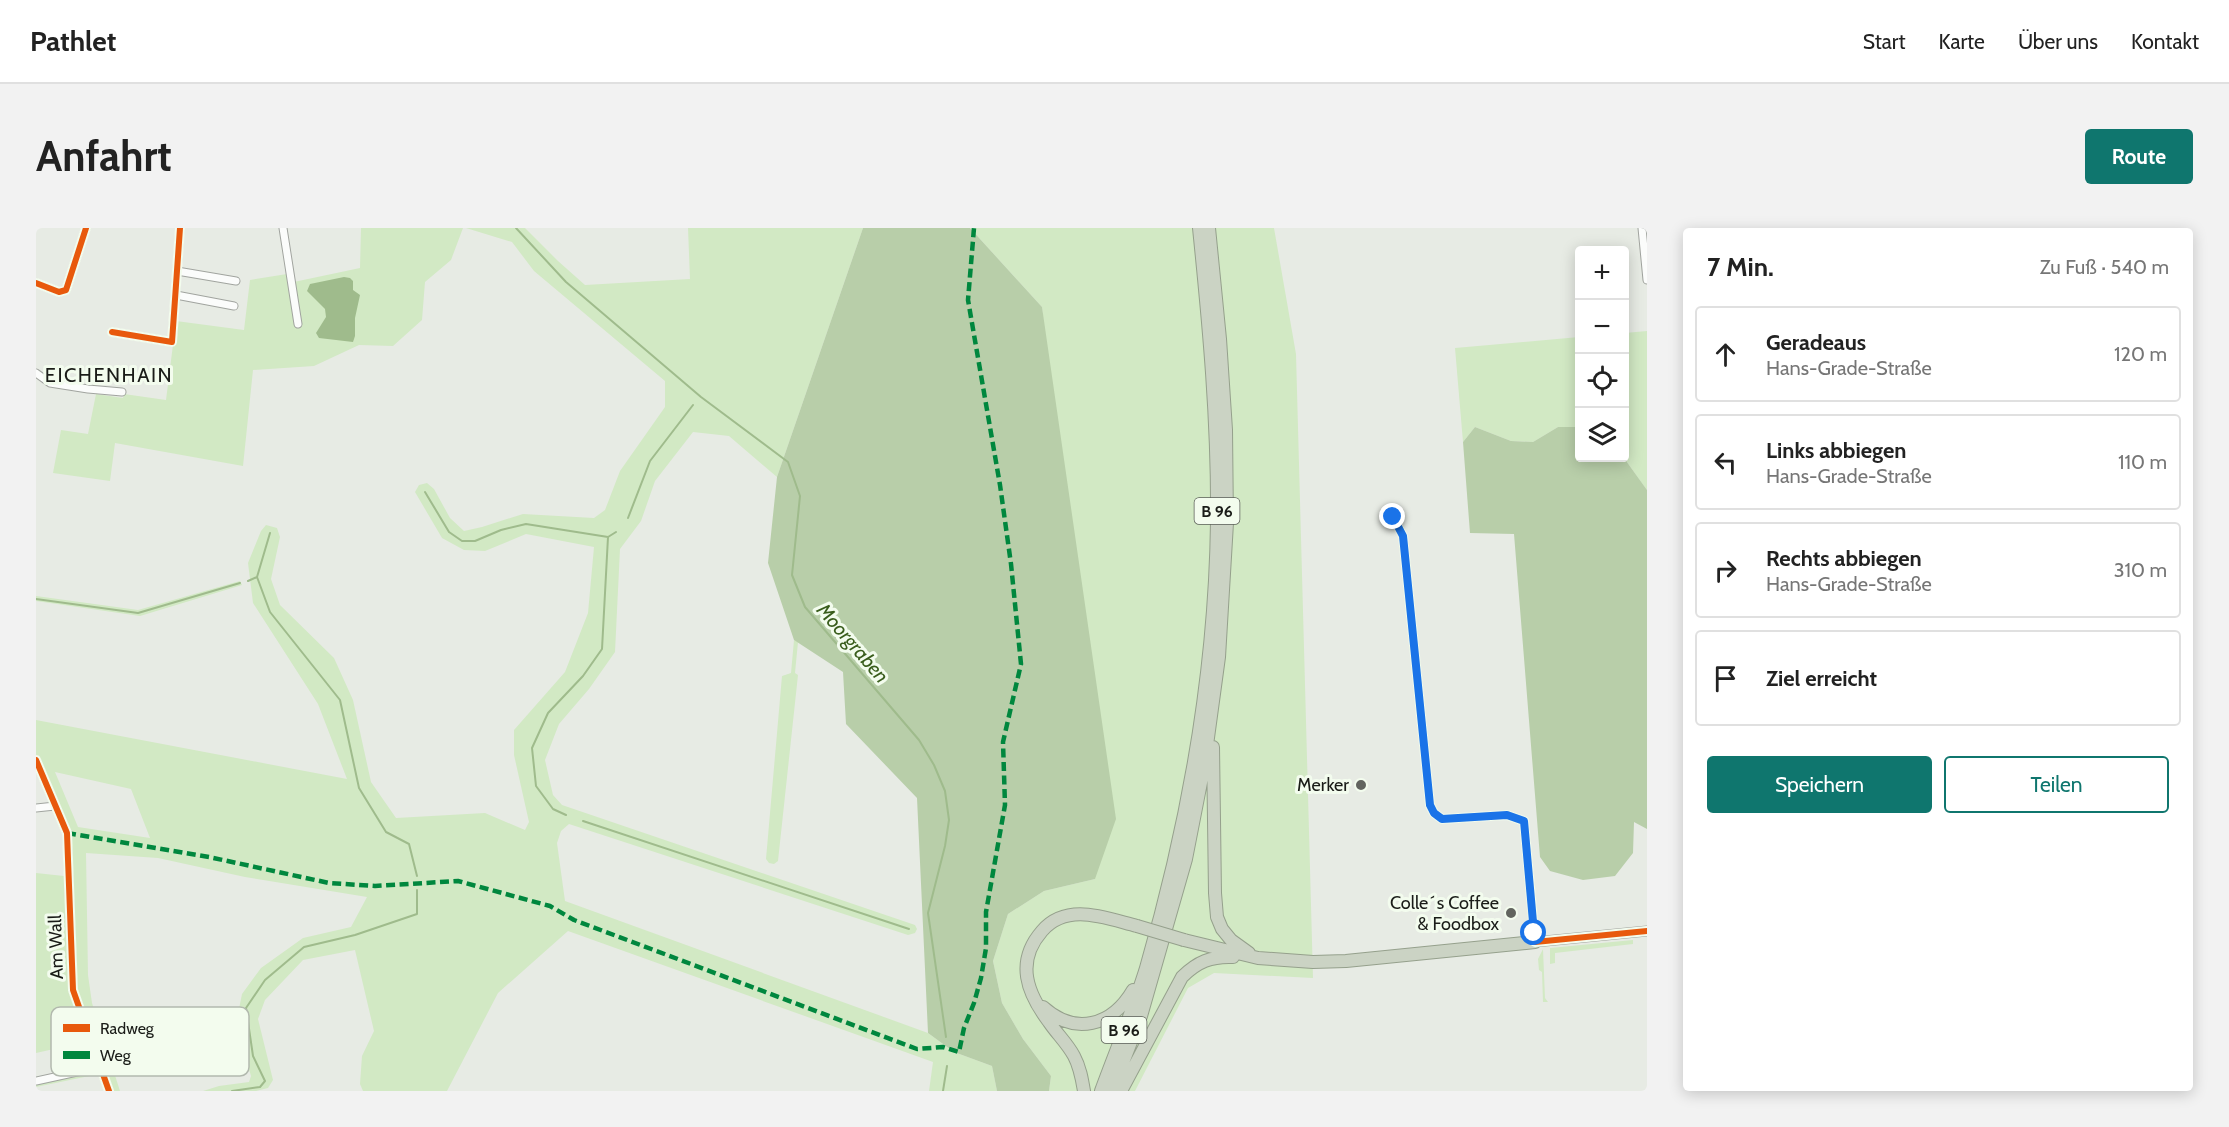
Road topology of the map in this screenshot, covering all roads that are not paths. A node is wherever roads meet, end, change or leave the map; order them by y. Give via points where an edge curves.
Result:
1 (86, 228) edge
2 (180, 228) edge
3 (283, 228) edge
4 (1199, 228) edge
5 (1209, 228) edge
6 (1642, 228) edge
7 (177, 271) junction
8 (1647, 280) edge
9 (236, 281) dead end
10 (36, 283) edge
11 (176, 295) junction
12 (234, 306) dead end
13 (298, 324) dead end
14 (112, 332) dead end
15 (36, 373) edge
16 (122, 392) dead end
17 (1393, 517) dead end
18 (1212, 714) junction
19 (36, 760) edge
20 (55, 806) junction
21 (36, 808) edge
22 (1647, 931) edge
23 (1535, 942) junction
24 (1258, 958) junction
25 (1145, 969) junction
26 (1033, 998) junction
27 (79, 1007) edge
28 (59, 1076) edge
29 (103, 1076) edge
30 (36, 1081) edge
31 (109, 1091) edge
32 (1084, 1091) edge
33 (1101, 1091) edge
34 (1112, 1091) edge
35 (1121, 1091) edge

1 - 10 street via 66,290 59,292
2 - 7 street
3 - 13 street
4 - 25 highway, B 96 via 1215,430 1217,522 1209,657 1177,852
5 - 18 highway, B 96 via 1226,430 1227,523
6 - 8 street
7 - 9 street
7 - 11 street
11 - 12 street
11 - 14 street via 172,342
15 - 16 street via 50,384
17 - 23 street via 1403,536 1430,805 1442,819 1507,815 1524,821
18 - 24 highway via 1217,917 1231,940
18 - 34 highway, B 96 via 1186,859 1141,1016
19 - 20 street
20 - 21 street
20 - 27 street, Am Wall via 67,833 73,990
22 - 23 street
23 - 24 highway via 1346,961
24 - 26 highway, bridge via 1086,914 1064,915 1052,921 1029,950 1027,985
24 - 35 highway via 1213,958 1189,970
25 - 26 highway via 1126,1002 1104,1020 1091,1024 1060,1019
25 - 33 highway, B 96
26 - 32 highway via 1074,1056
28 - 30 street
29 - 31 street, Am Wall

